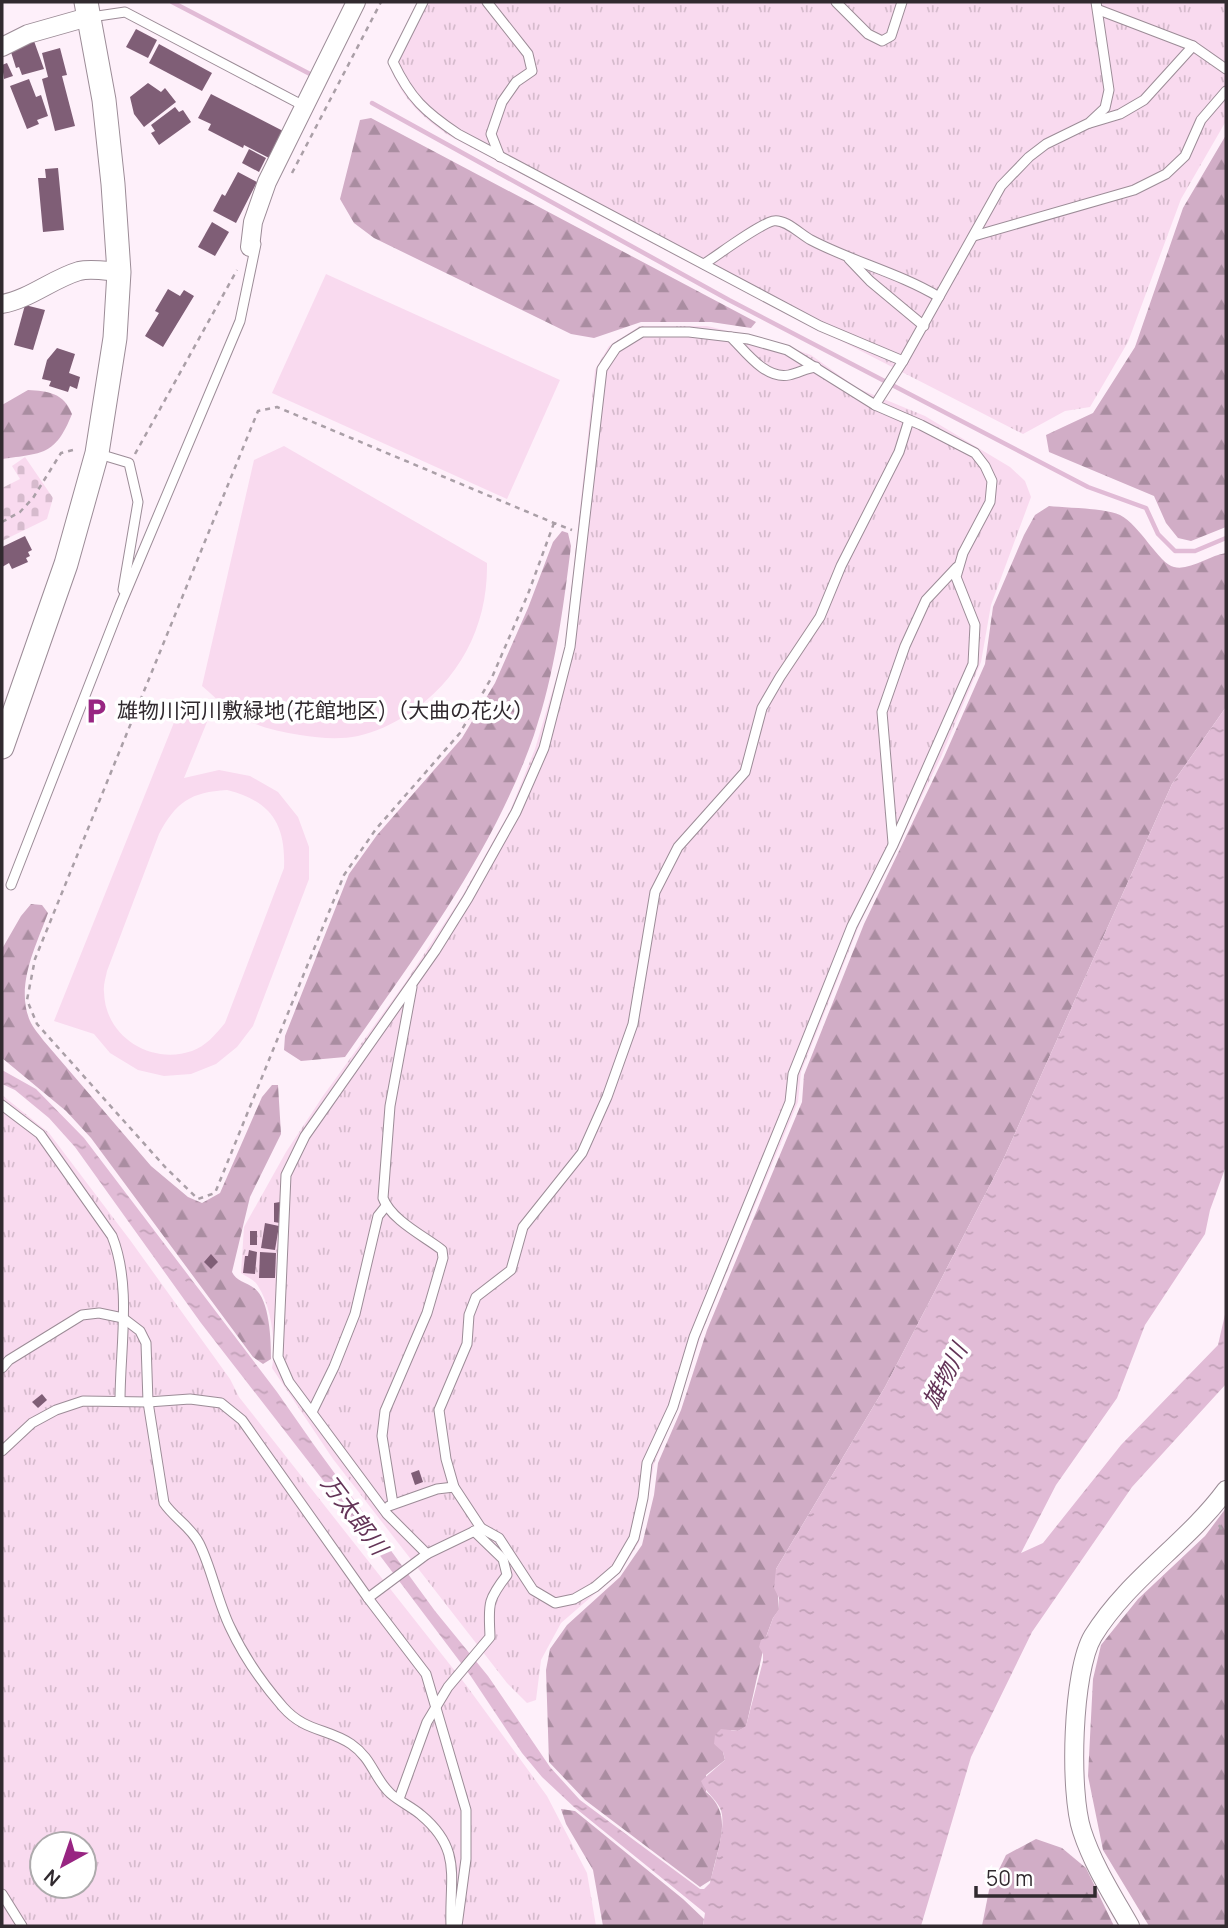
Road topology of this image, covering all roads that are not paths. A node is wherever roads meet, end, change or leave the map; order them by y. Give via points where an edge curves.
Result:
1 (356, 2) edge
2 (423, 2) edge
3 (487, 2) edge
4 (836, 2) edge
5 (902, 2) edge
6 (1098, 6) edge
7 (87, 10) edge
8 (1193, 46) junction
9 (2, 47) edge
10 (1226, 69) edge
11 (1226, 91) edge
12 (304, 106) junction
13 (1089, 123) junction
14 (500, 156) junction
15 (974, 236) junction
16 (254, 239) joint
17 (845, 256) junction
18 (704, 264) junction
19 (119, 272) junction
20 (940, 297) junction
21 (2, 304) edge
22 (923, 326) junction
23 (730, 336) junction
24 (903, 361) junction
25 (817, 367) junction
26 (876, 404) junction
27 (909, 419) junction
28 (97, 453) junction
29 (960, 563) junction
30 (120, 606) junction
31 (2, 747) edge
32 (893, 845) junction
33 (10, 885) dead end
34 (412, 985) junction
35 (2, 1105) edge
36 (386, 1206) junction
37 (123, 1318) junction
38 (2, 1368) edge
39 (120, 1401) junction
40 (148, 1402) junction
41 (312, 1412) junction
42 (2, 1451) edge
43 (454, 1487) junction
44 (1226, 1490) edge
45 (393, 1504) junction
46 (383, 1508) junction
47 (477, 1529) junction
48 (426, 1554) junction
49 (369, 1598) junction
50 (436, 1706) junction
51 (398, 1799) junction
52 (2, 1894) edge
53 (22, 1926) edge
54 (452, 1926) edge
55 (457, 1926) edge
56 (1130, 1926) edge

1 - 12 street
2 - 14 lane via 393,62 403,84 428,114
3 - 14 lane via 528,54 532,71 516,82 502,102 491,134
4 - 5 lane via 868,34 882,41 891,36
6 - 8 lane
6 - 13 lane via 1109,90 1105,108
7 - 9 street
7 - 12 lane via 125,12
7 - 19 street via 104,100
8 - 10 lane
8 - 13 lane via 1144,100 1120,114
11 - 15 lane via 1201,120 1185,156 1166,174 1134,190
12 - 16 street via 267,182 253,222
13 - 15 lane via 1029,157 1000,186
14 - 18 lane
15 - 20 lane
16 - 30 lane via 240,321
17 - 18 lane via 773,221
17 - 20 lane
17 - 22 lane
18 - 24 lane via 820,326
19 - 21 street via 83,270
19 - 28 street via 115,338
20 - 22 lane
22 - 24 lane
23 - 25 lane via 787,351
23 - 25 lane via 773,375 789,376
23 - 34 lane via 642,332 616,348 603,369 570,647 544,748 516,812
24 - 26 lane
25 - 26 lane
26 - 27 lane
27 - 29 lane via 975,453 992,481 990,502
27 - 43 lane via 899,452 851,544 820,617 762,708 745,772 678,848 655,892 633,1024 582,1153 523,1227 511,1270 476,1297 469,1314 467,1344 439,1410
28 - 30 lane via 129,463 138,502
28 - 31 street via 66,564
29 - 32 lane via 956,577 975,625 973,664
29 - 32 lane via 926,600 882,712
30 - 33 lane
32 - 47 lane via 852,926 793,1074 790,1102 694,1337 673,1408 647,1463 634,1538 616,1569 574,1599 555,1603 533,1590 499,1538
34 - 36 lane via 390,1106
34 - 41 lane via 305,1136 286,1175 278,1357 289,1382
35 - 37 lane via 40,1134 113,1236 120,1254
36 - 41 lane via 378,1216 355,1314
36 - 45 lane via 442,1250 443,1258 427,1313 385,1411 382,1436
37 - 38 lane via 82,1315
37 - 39 lane
37 - 40 lane via 140,1331 146,1343
39 - 40 lane
39 - 42 lane via 83,1401 56,1410 33,1423
40 - 49 lane via 190,1399 221,1404 242,1420
40 - 51 lane via 164,1503 192,1530 230,1628 257,1673 283,1708 304,1726 350,1743 368,1758 383,1785
41 - 46 lane
43 - 45 lane
43 - 47 lane
44 - 56 street via 1211,1512 1130,1590 1086,1651 1074,1773 1081,1829 1098,1871
45 - 46 lane
46 - 48 lane
47 - 48 lane
47 - 50 lane via 503,1559 507,1575 488,1605 490,1637
48 - 49 lane
49 - 50 lane via 426,1674
50 - 51 lane
50 - 55 lane via 466,1810 466,1859
51 - 54 lane via 422,1815 444,1839 453,1864
52 - 53 lane

